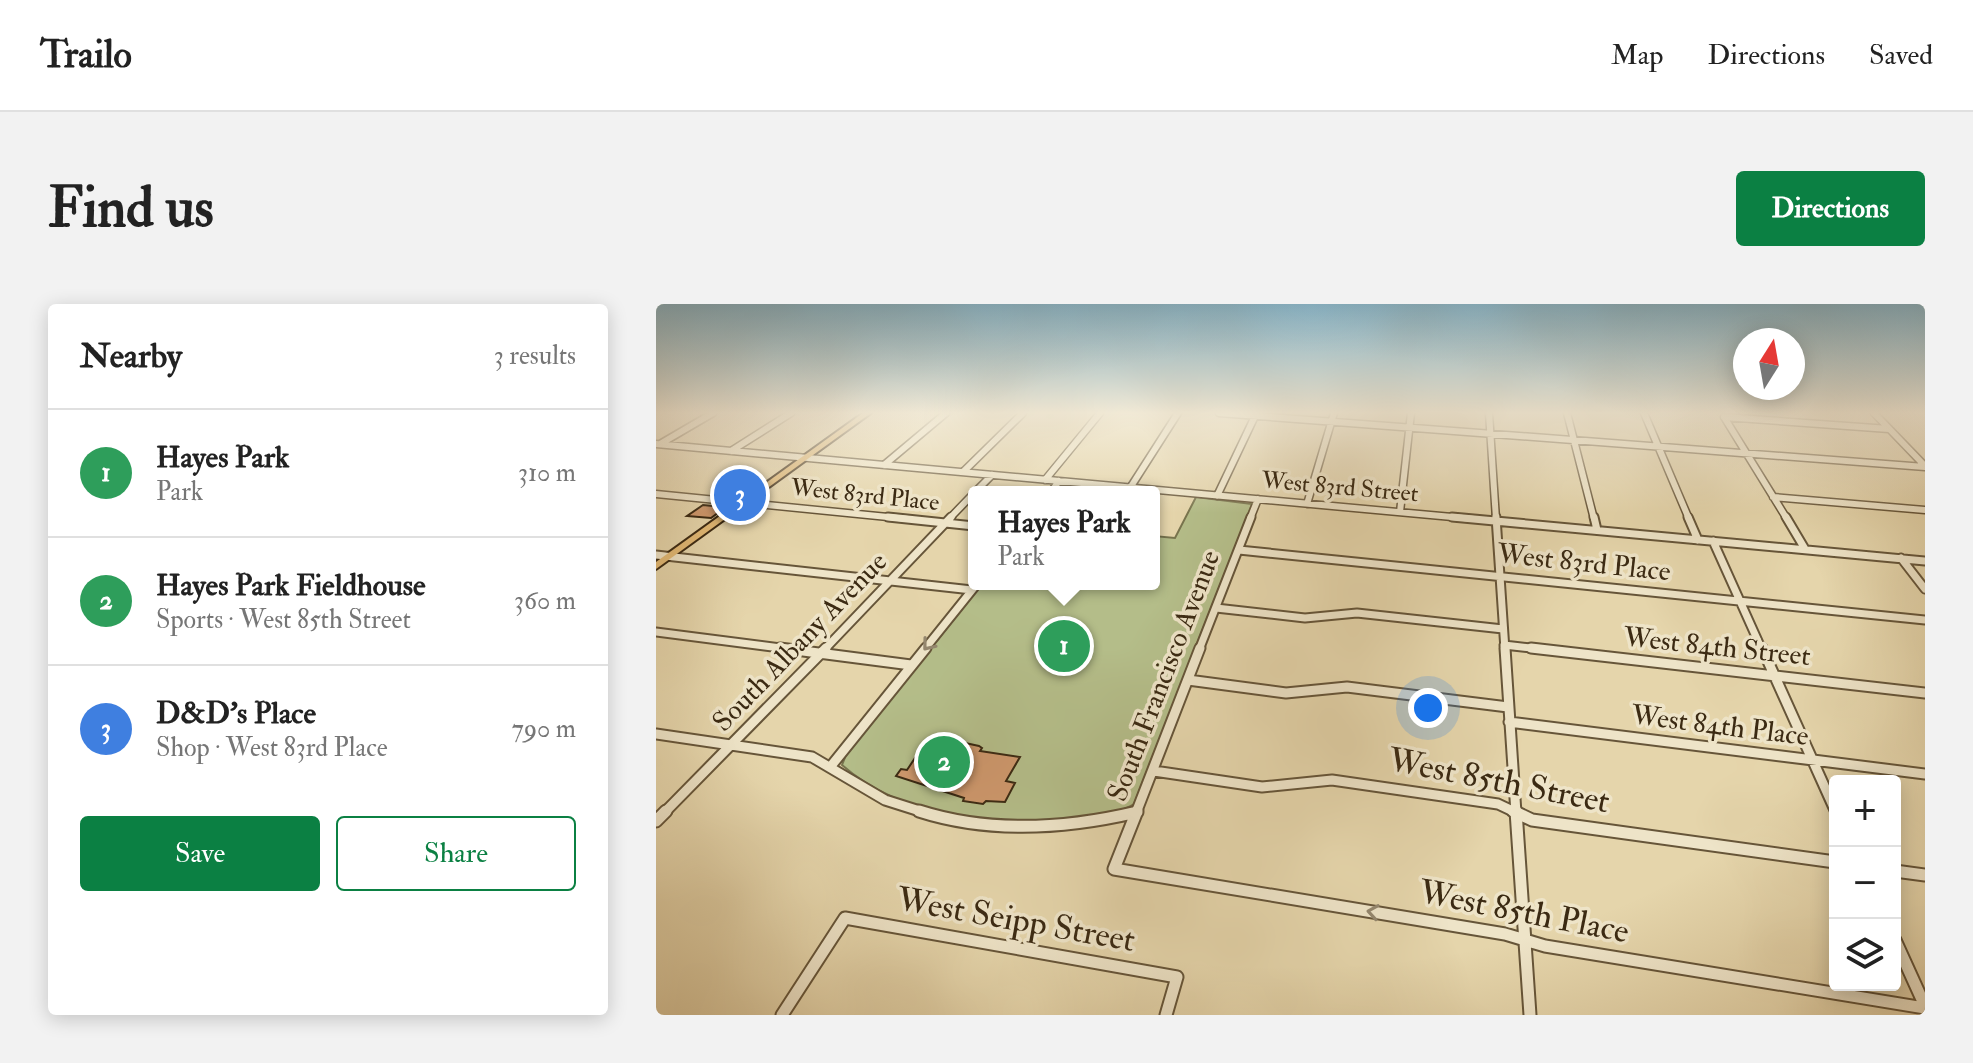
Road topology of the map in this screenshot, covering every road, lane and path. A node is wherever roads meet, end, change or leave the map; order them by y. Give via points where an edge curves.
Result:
1 (672, 446) edge
2 (739, 446) edge
3 (822, 446) edge
4 (906, 446) edge
5 (989, 446) edge
6 (1073, 446) edge
7 (1157, 446) edge
8 (1240, 446) edge
9 (1324, 446) edge
10 (1408, 446) edge
11 (1491, 446) edge
12 (1575, 446) edge
13 (1647, 446) edge
14 (1741, 446) edge
15 (1905, 446) edge
16 (1659, 447) junction
17 (731, 451) junction
18 (1746, 454) junction
19 (806, 458) junction
20 (884, 465) junction
21 (1925, 467) edge
22 (963, 472) junction
23 (992, 475) junction
24 (1045, 480) junction
25 (1059, 481) junction
26 (982, 486) edge
27 (1055, 486) edge
28 (1110, 486) edge
29 (1131, 486) edge
30 (1160, 491) edge
31 (656, 494) edge
32 (1217, 496) junction
33 (1773, 497) junction
34 (1258, 499) junction
35 (968, 500) edge
36 (745, 503) junction
37 (1307, 504) junction
38 (1925, 510) edge
39 (1400, 512) junction
40 (1496, 521) junction
41 (946, 523) junction
42 (968, 525) edge
43 (1597, 530) junction
44 (1698, 540) junction
45 (1713, 541) junction
46 (1805, 549) junction
47 (1239, 550) junction
48 (656, 555) edge
49 (670, 556) junction
50 (1901, 558) junction
51 (1925, 561) edge
52 (656, 566) edge
53 (1500, 577) junction
54 (890, 581) junction
55 (968, 587) edge
56 (1925, 589) edge
57 (972, 590) edge
58 (1740, 602) junction
59 (1216, 608) junction
60 (1925, 620) edge
61 (1503, 629) junction
62 (656, 632) edge
63 (1504, 645) junction
64 (821, 653) junction
65 (911, 665) junction
66 (1773, 675) junction
67 (1188, 680) junction
68 (1925, 693) edge
69 (1508, 707) junction
70 (1509, 722) junction
71 (656, 734) edge
72 (733, 744) junction
73 (1812, 760) junction
74 (831, 766) junction
75 (1154, 771) junction
76 (1925, 774) edge
77 (1829, 797) edge
78 (1137, 812) junction
79 (1516, 812) junction
80 (656, 821) edge
81 (1829, 861) edge
82 (1114, 869) joint
83 (1901, 872) edge
84 (1925, 875) edge
85 (1525, 940) junction
86 (1901, 953) edge
87 (1925, 1007) edge
88 (782, 1015) edge
89 (1166, 1015) edge
90 (1530, 1015) edge

1 - 17 street, West 83rd Street
2 - 17 street
3 - 19 main road
4 - 20 street
5 - 22 street
6 - 24 street
7 - 29 street
8 - 32 street
9 - 37 street
10 - 39 street
11 - 40 street
12 - 43 street
13 - 16 street
14 - 18 street
15 - 21 street
16 - 18 street
16 - 44 street
17 - 19 street, West 83rd Street
18 - 21 street
18 - 33 street
19 - 20 street, West 83rd Street
19 - 36 main road
20 - 22 street, West 83rd Street
22 - 23 street, West 83rd Street
23 - 24 street, West 83rd Street
23 - 26 street, South Albany Avenue
24 - 25 street, West 83rd Street
25 - 27 street
25 - 28 street, West 83rd Street
30 - 32 street, West 83rd Street
31 - 36 street, West 83rd Place
32 - 34 street, West 83rd Street
33 - 38 street
33 - 46 street
34 - 37 street, West 83rd Street
34 - 47 street, South Francisco Avenue
35 - 41 street, South Albany Avenue
36 - 41 street, West 83rd Place
36 - 49 main road
37 - 39 street, West 83rd Street
39 - 40 street, West 83rd Street
40 - 43 street, West 83rd Street
40 - 53 street
41 - 42 street, West 83rd Place
41 - 54 street, South Albany Avenue
43 - 44 street, West 83rd Street
44 - 45 street, West 83rd Street
45 - 46 street, West 83rd Street
45 - 58 street
46 - 50 street, West 83rd Street
47 - 53 street, West 83rd Place
47 - 59 street, South Francisco Avenue
48 - 49 street
49 - 52 main road
49 - 54 street
50 - 51 street, West 83rd Street
50 - 56 street
53 - 58 street, West 83rd Place
53 - 61 street
54 - 55 street
54 - 64 street, South Albany Avenue
57 -> 65 street
58 - 60 street, West 83rd Place
58 - 66 street
59 - 61 street via 1305,618 1357,613
59 - 67 street, South Francisco Avenue
61 - 63 street
62 - 64 street
63 - 66 street, West 84th Street
63 - 69 street
64 - 65 street
64 - 72 street, South Albany Avenue
65 - 74 street
66 - 68 street, West 84th Street
66 - 73 street
67 - 69 street via 1286,693 1347,687
67 - 75 street, South Francisco Avenue
69 - 70 street
70 - 73 street, West 84th Place
70 - 79 street
71 - 72 street
72 - 74 street via 794,752
72 - 80 street, South Albany Avenue
73 - 76 street, West 84th Place
73 - 77 street
74 - 78 street via 885,800 954,822 1031,828
75 - 78 street, South Francisco Avenue
75 - 79 street, West 85th Street via 1273,787 1332,780 1498,804
78 - 82 street, South Francisco Avenue
79 - 81 street, West 85th Street via 1532,820
79 - 85 street
85 -> 82 street, West 85th Place
83 - 84 street
85 - 87 street, West 85th Place
85 - 90 street
86 - 87 street
88 - 89 street, West Seipp Street via 845,918 1177,977

